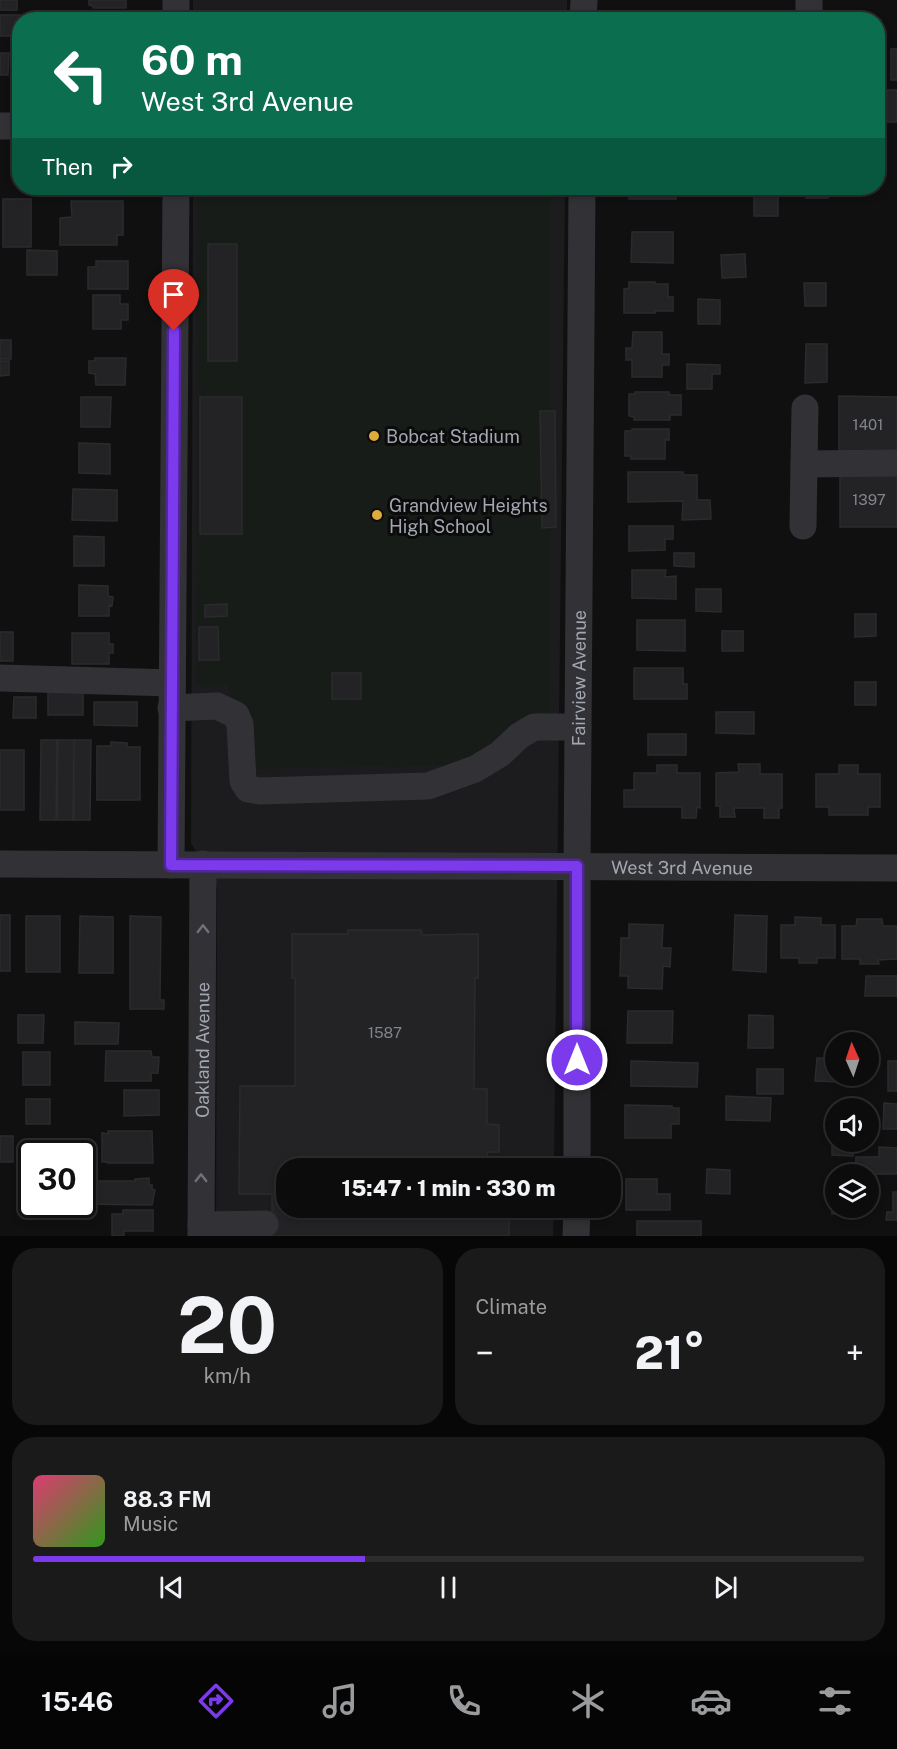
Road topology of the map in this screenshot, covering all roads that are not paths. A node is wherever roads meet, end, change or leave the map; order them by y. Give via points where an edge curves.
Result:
1 (176, 195) edge
2 (582, 195) edge
3 (805, 408) dead end
4 (804, 464) junction
5 (897, 464) edge
6 (804, 526) dead end
7 (0, 678) edge
8 (171, 695) junction
9 (578, 727) junction
10 (0, 864) edge
11 (203, 864) junction
12 (171, 865) junction
13 (577, 866) junction
14 (897, 868) edge
15 (577, 1158) edge
16 (577, 1218) edge
17 (265, 1224) dead end
18 (201, 1230) edge
19 (576, 1236) edge

1 - 8 street
2 - 9 street, Fairview Avenue
3 - 4 street
4 - 5 street
4 - 6 street
7 - 8 street
8 - 9 street via 217,706 236,715 240,724 243,781 248,789 260,791 428,786 475,769 534,727
8 - 12 street
9 - 13 street, Fairview Avenue
10 - 12 street, West 3rd Avenue
11 - 12 street, West 3rd Avenue
11 - 13 street, West 3rd Avenue
18 -> 11 street, Oakland Avenue
13 - 14 street, West 3rd Avenue
13 - 15 street, Fairview Avenue
16 - 19 street
17 - 18 street

